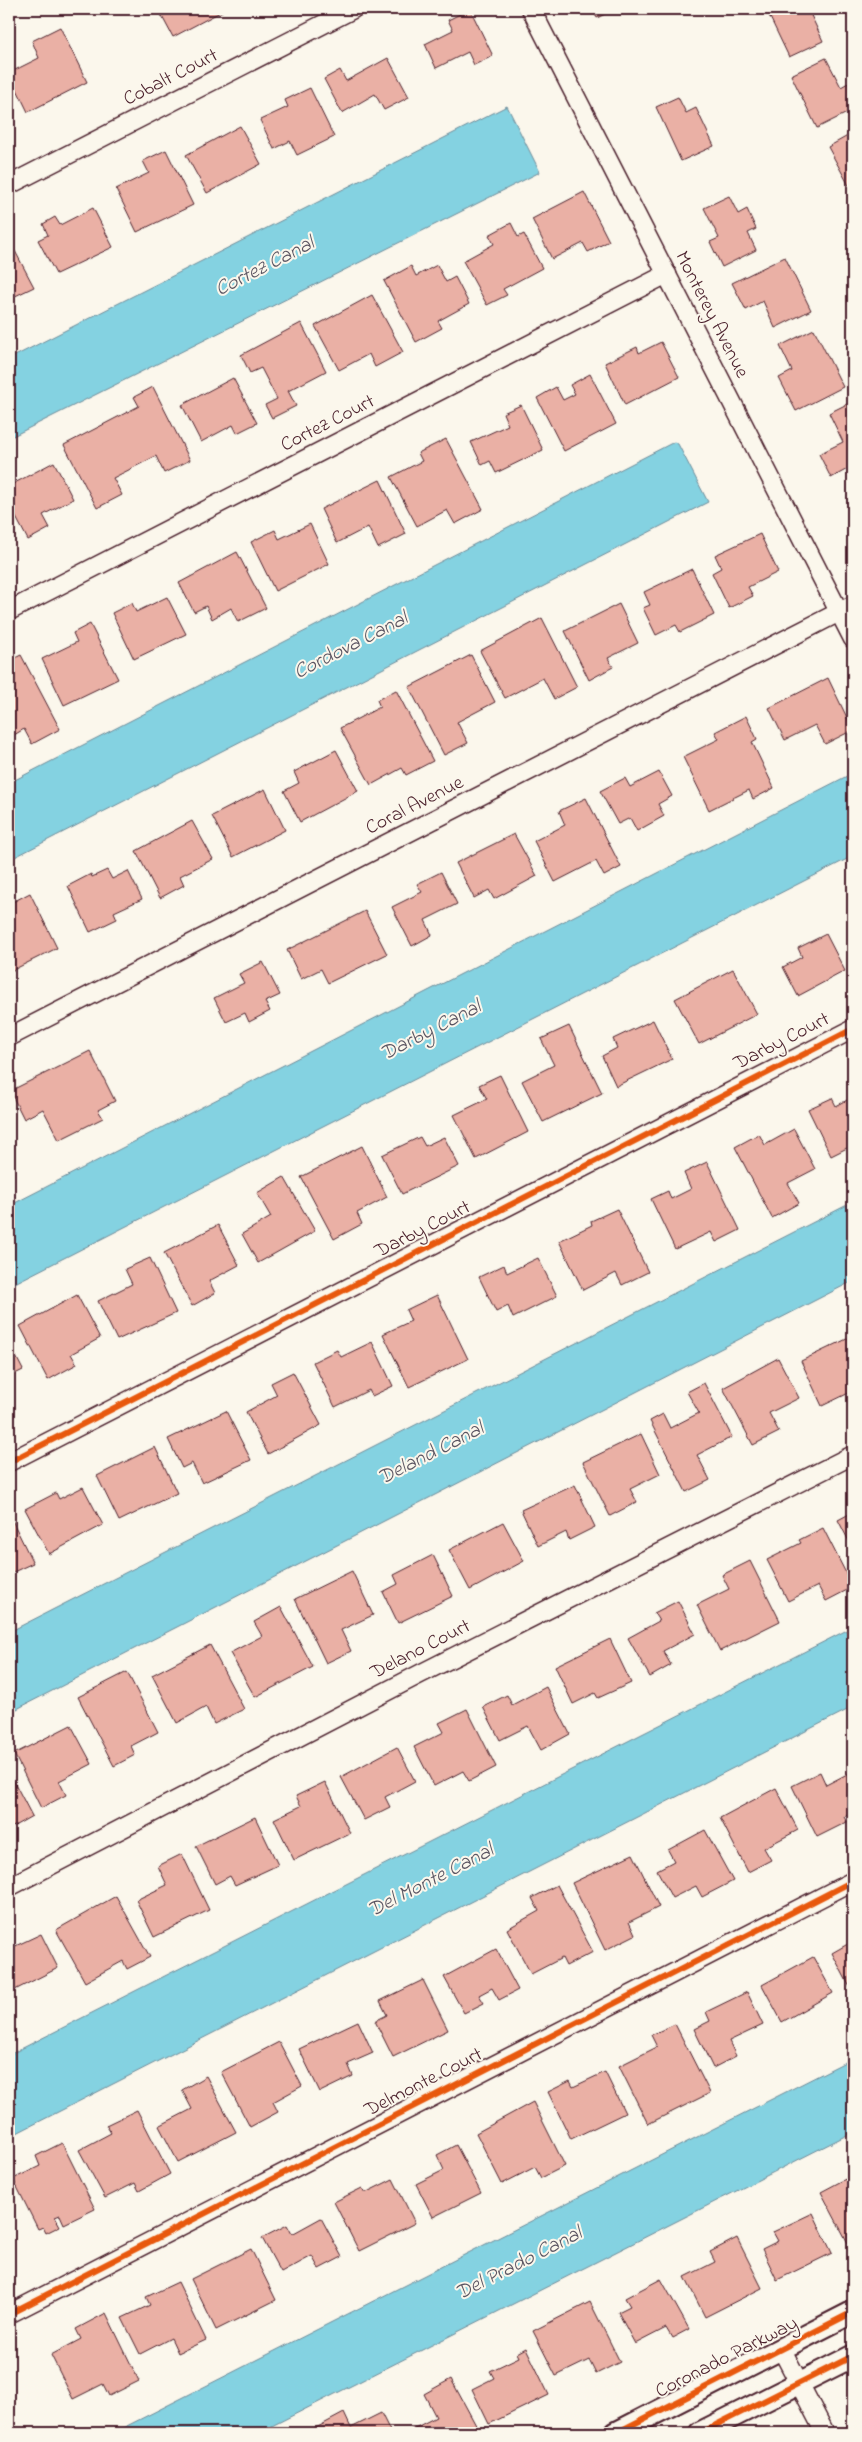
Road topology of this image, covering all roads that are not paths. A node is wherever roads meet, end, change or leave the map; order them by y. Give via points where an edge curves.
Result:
1 (353, 9) edge
2 (531, 9) edge
3 (9, 185) edge
4 (667, 274) junction
5 (846, 608) edge
6 (9, 611) edge
7 (853, 639) edge
8 (853, 1029) edge
9 (9, 1037) edge
10 (853, 1455) edge
11 (9, 1462) edge
12 (853, 1882) edge
13 (9, 1887) edge
14 (853, 2312) edge
15 (9, 2314) edge
16 (781, 2348) junction
17 (853, 2356) edge
18 (800, 2383) junction
19 (616, 2433) edge
20 (700, 2433) edge
21 (825, 2433) edge

1 - 3 street, Cobalt Court
2 - 4 street, Monterey Avenue
4 - 5 street, Monterey Avenue
4 - 6 street, Cortez Court
5 - 7 street, Monterey Avenue
5 - 9 street, Coral Avenue
8 - 11 street, Darby Court
10 - 13 street, Delano Court
12 - 15 street, Delmonte Court
14 - 16 street, Coronado Parkway
16 - 18 street
16 - 19 street, Coronado Parkway
17 - 18 street
18 - 20 street
18 - 21 street

